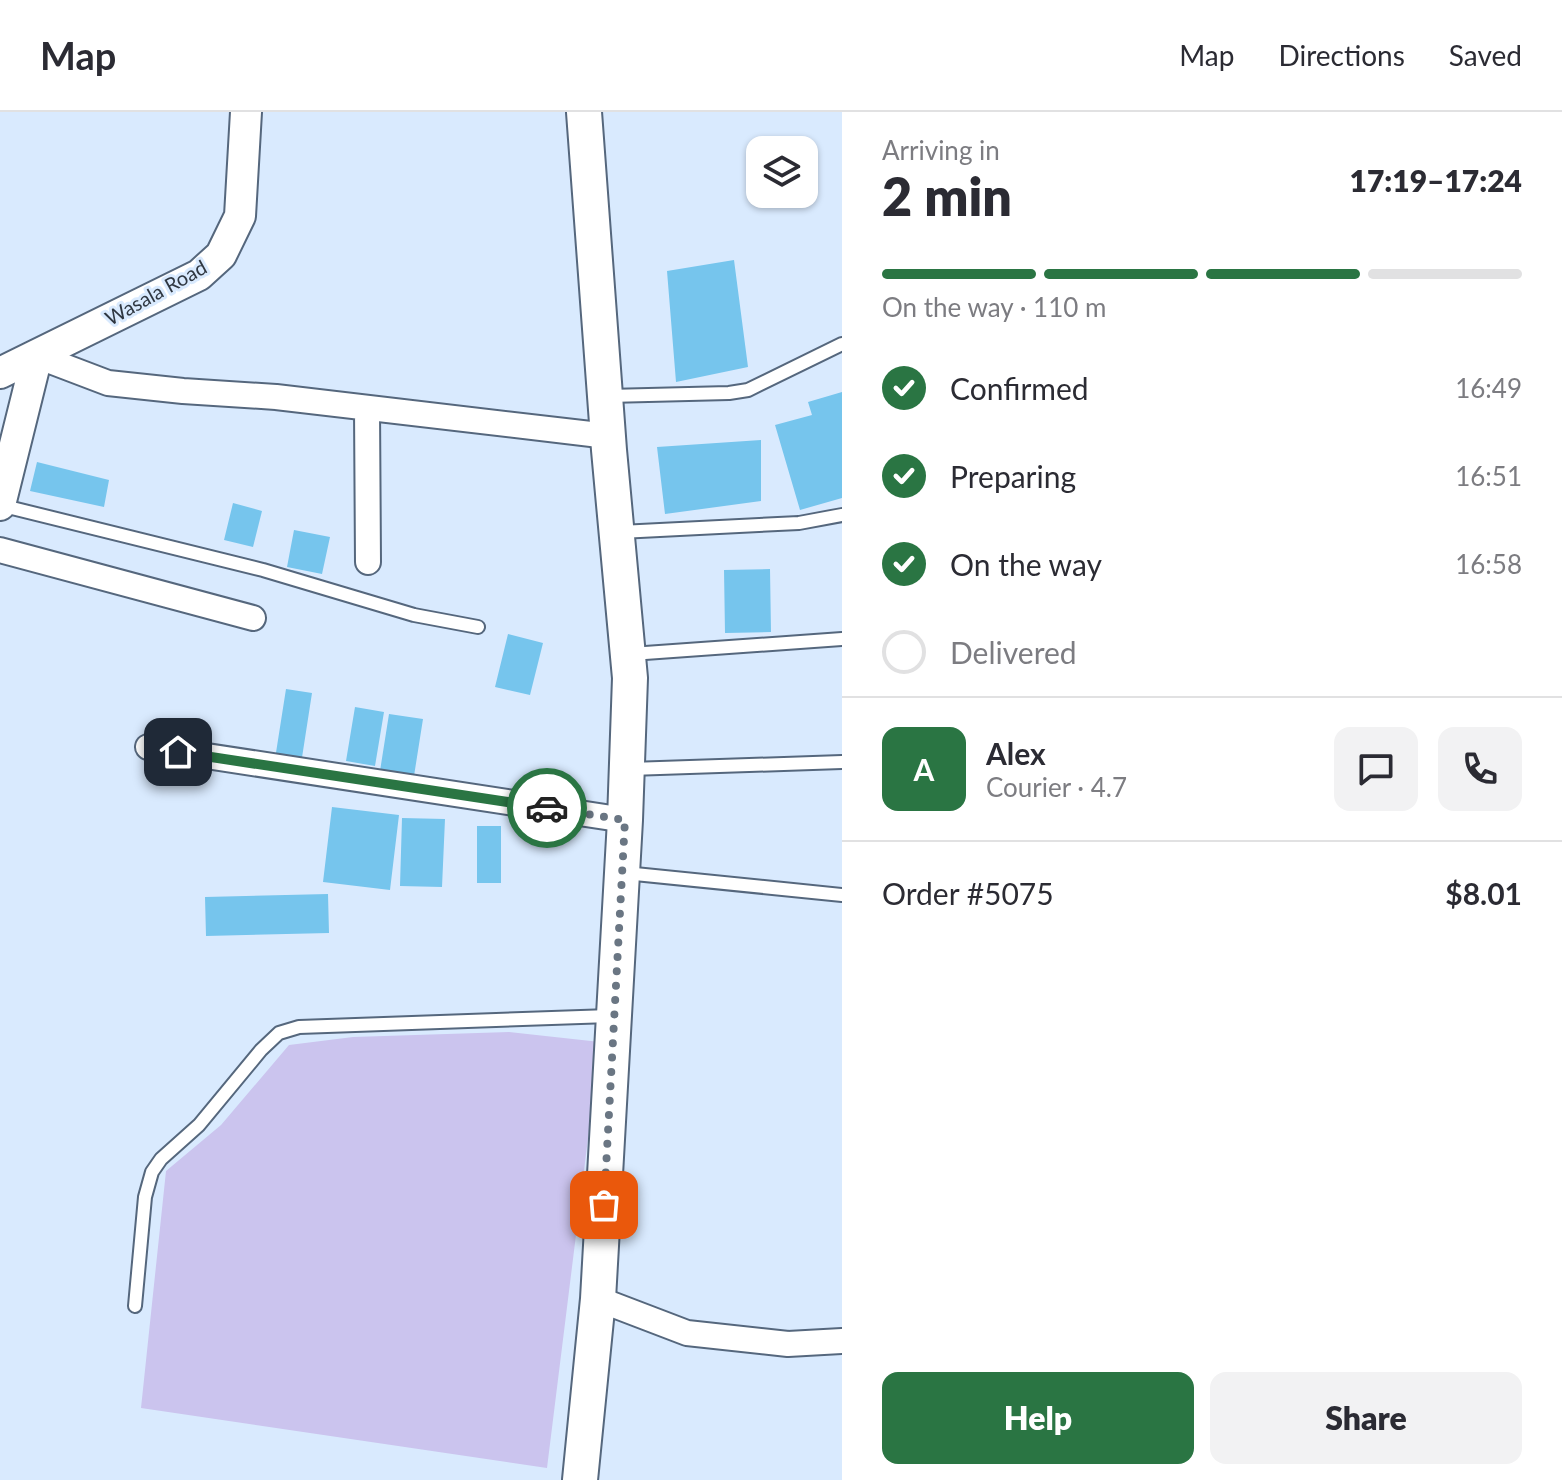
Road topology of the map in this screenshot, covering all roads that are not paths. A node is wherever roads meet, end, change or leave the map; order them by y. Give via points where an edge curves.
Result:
1 (246, 112) edge
2 (584, 112) edge
3 (842, 344) edge
4 (37, 356) junction
5 (0, 373) edge
6 (605, 396) junction
7 (367, 409) junction
8 (608, 436) junction
9 (0, 505) edge
10 (842, 515) edge
11 (617, 533) junction
12 (0, 550) edge
13 (368, 562) dead end
14 (253, 618) dead end
15 (478, 627) dead end
16 (842, 639) edge
17 (628, 654) junction
18 (148, 747) dead end
19 (842, 762) edge
20 (627, 769) junction
21 (625, 820) junction
22 (622, 872) junction
23 (842, 895) edge
24 (614, 1016) junction
25 (598, 1299) junction
26 (135, 1306) dead end
27 (842, 1341) edge
28 (580, 1480) edge

1 - 4 street, Wasala Road via 240,216 221,255 199,275
2 - 6 main road
3 - 6 lane via 748,390
4 - 5 street, Wasala Road
4 - 7 street via 108,383
4 - 9 street
6 - 8 main road
7 - 8 street
7 - 13 street
8 - 11 main road
9 - 15 lane via 263,570 414,615
10 - 11 lane via 799,523
11 - 17 main road
12 - 14 street
16 - 17 lane
17 - 20 main road
18 - 21 street
19 - 20 lane
20 - 21 main road
21 - 22 main road
22 - 23 lane
22 - 24 main road
24 - 25 main road
24 - 26 lane via 299,1027 279,1033 152,1172
25 - 27 street via 687,1333 788,1344
25 - 28 main road

